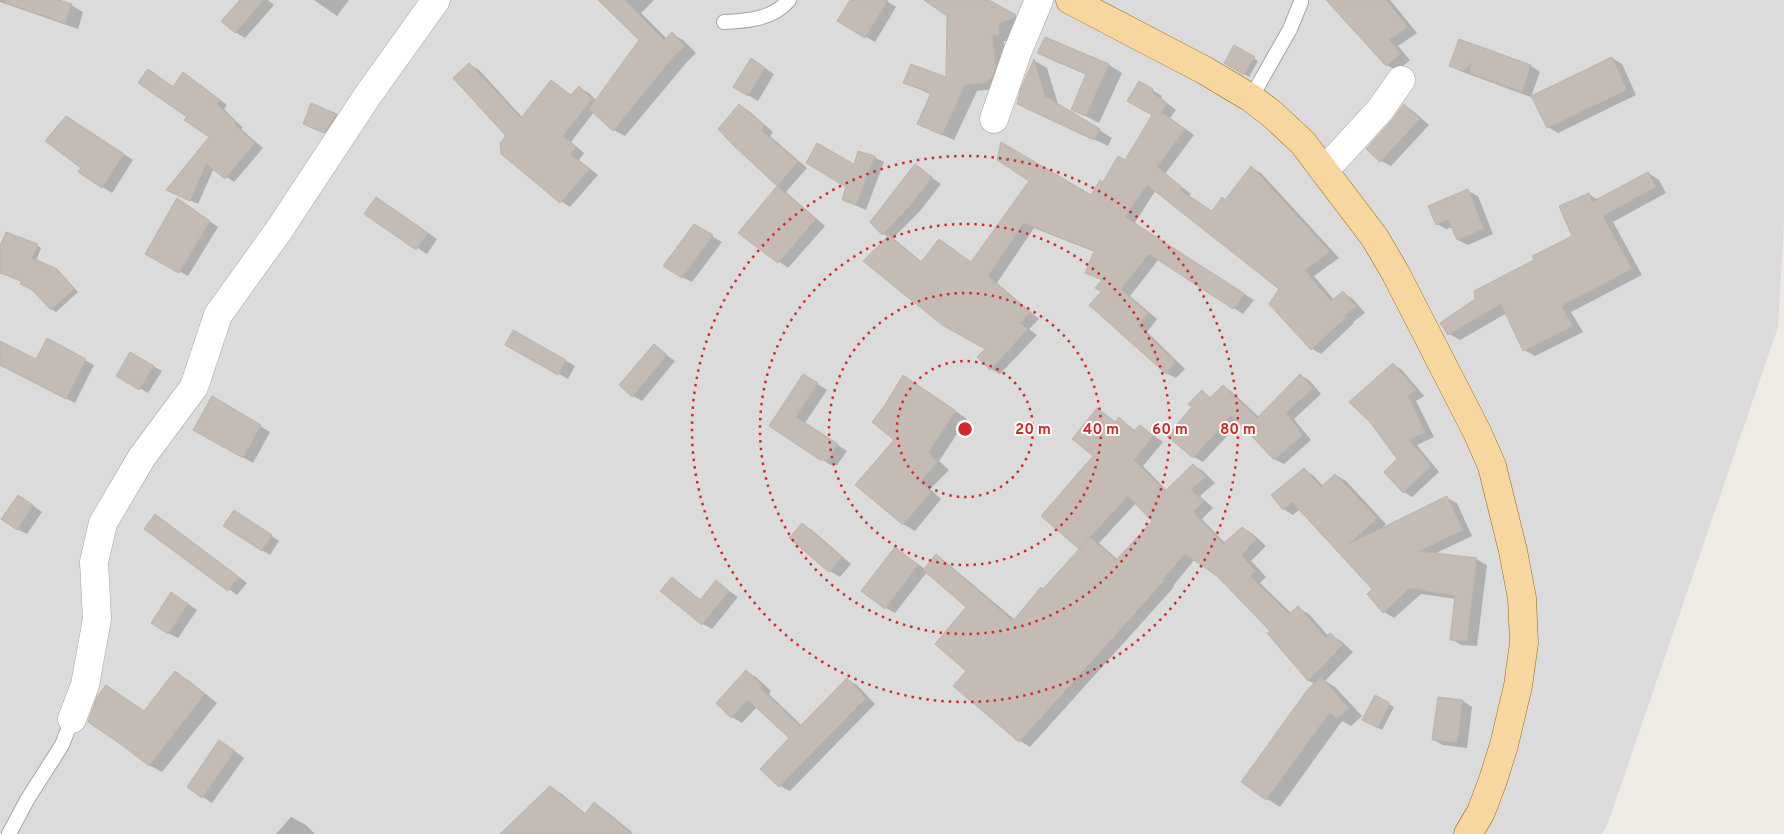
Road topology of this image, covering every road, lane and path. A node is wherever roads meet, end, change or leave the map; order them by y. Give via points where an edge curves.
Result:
1 (436, 0) edge
2 (789, 0) edge
3 (1039, 0) edge
4 (1070, 0) edge
5 (1301, 2) dead end
6 (724, 22) dead end
7 (1401, 80) dead end
8 (1251, 98) junction
9 (994, 119) dead end
10 (1324, 171) junction
11 (72, 719) joint
12 (9, 834) edge
13 (1468, 834) edge

1 - 11 street via 218,315 194,387 142,456 103,523 94,562 98,619 85,685
2 - 6 lane via 782,9 752,20
3 - 9 street
4 - 8 main road
5 - 8 lane via 1290,29
7 - 10 street via 1380,110
8 - 10 main road via 1303,143
10 - 13 main road via 1375,238 1392,267 1477,432 1492,466 1513,552 1522,598 1524,643 1518,686 1493,780 1481,812
11 - 12 lane via 62,745

